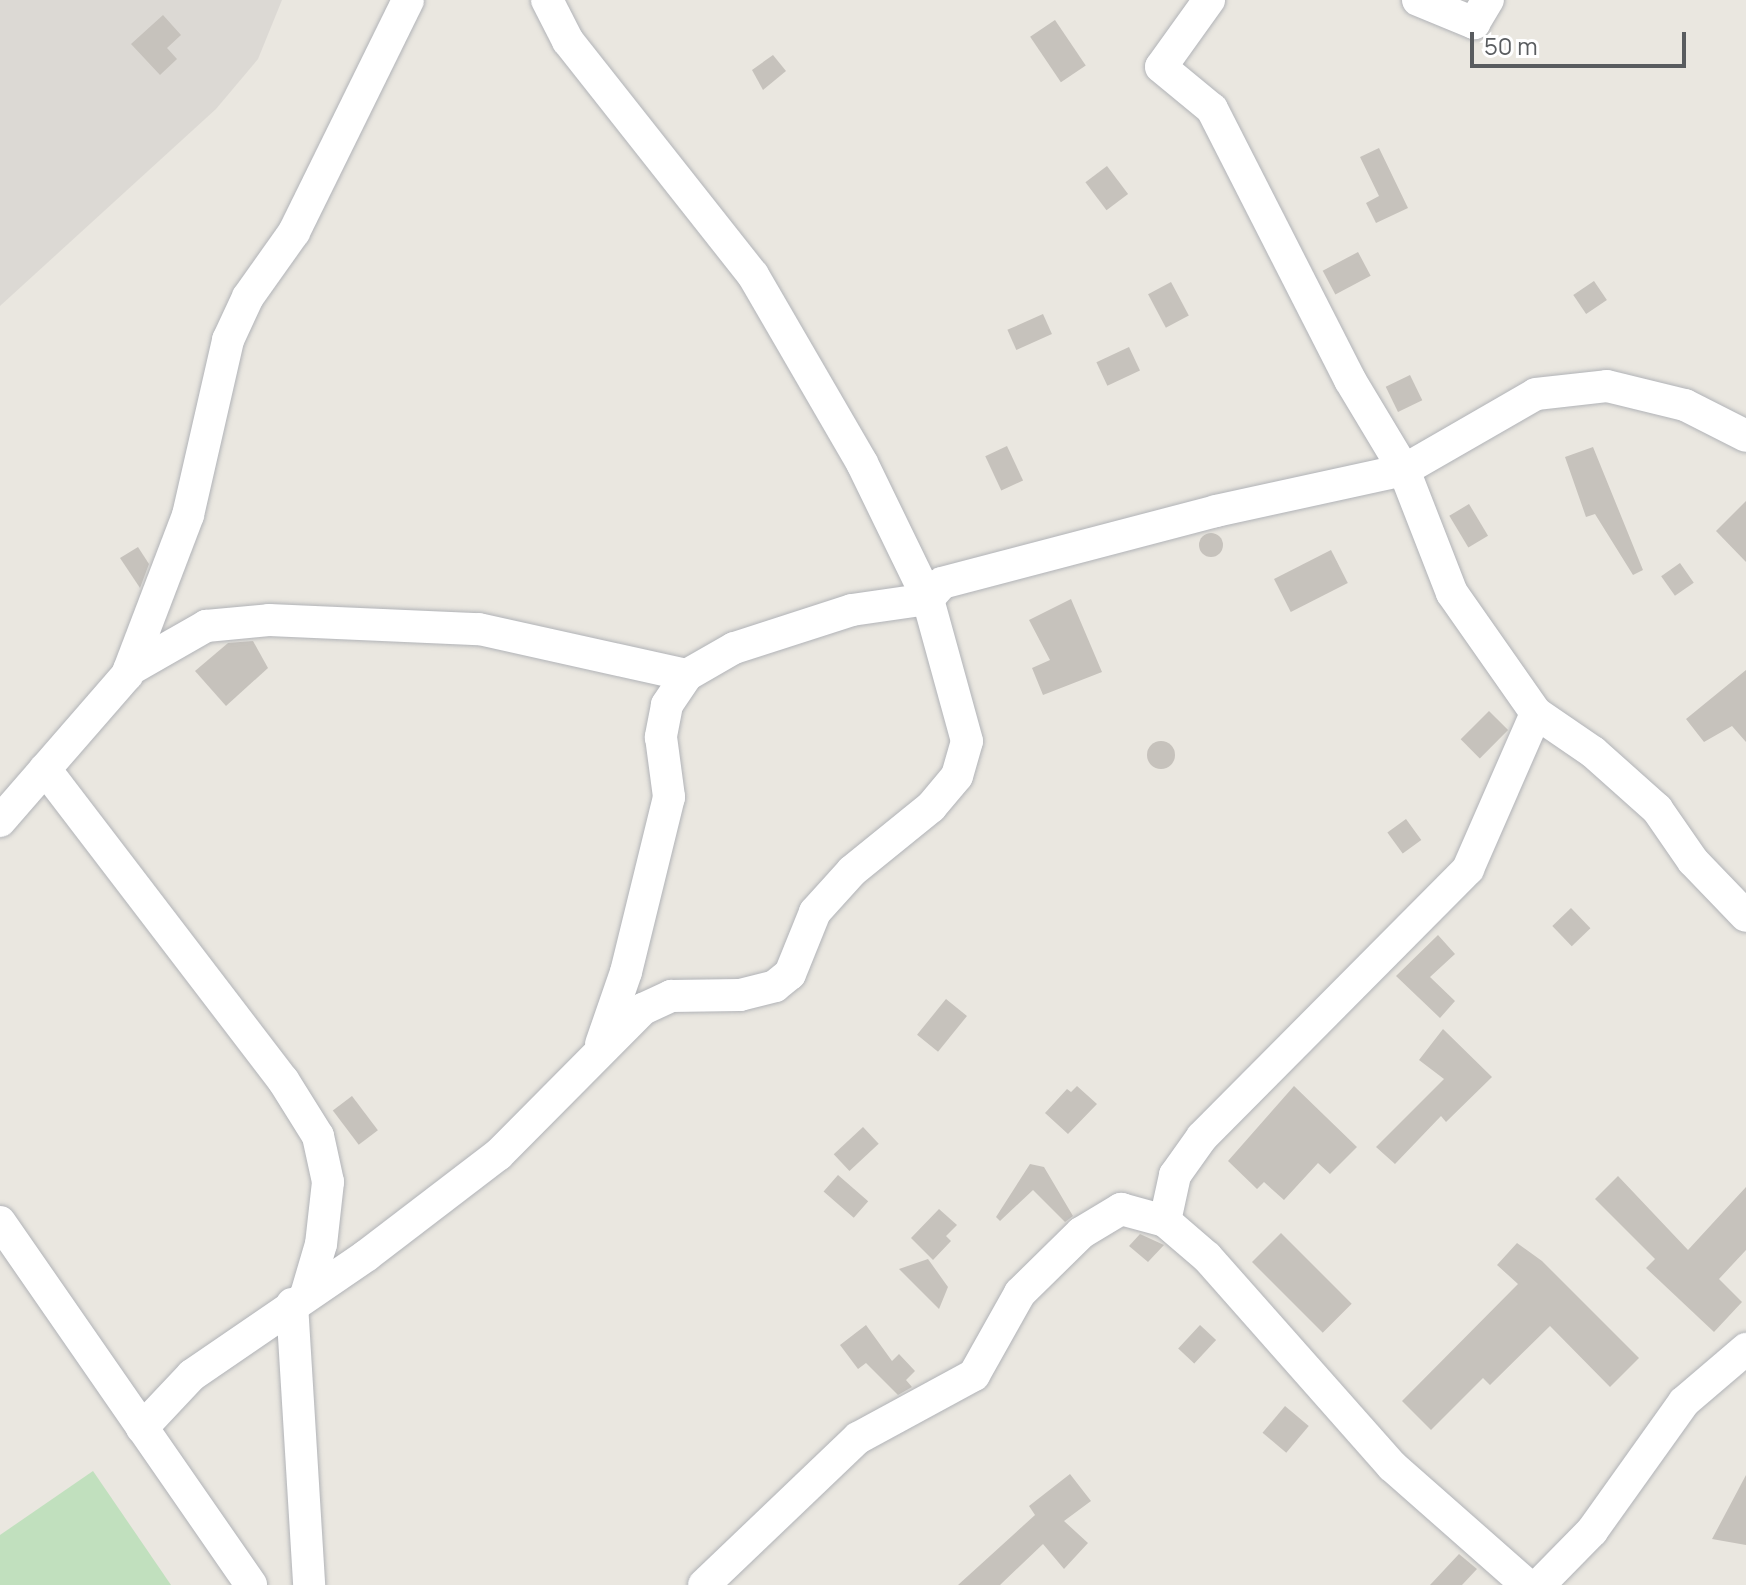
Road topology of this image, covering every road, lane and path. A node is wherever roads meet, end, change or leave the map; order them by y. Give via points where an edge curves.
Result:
1 (408, 0) edge
2 (547, 0) edge
3 (1209, 0) edge
4 (1418, 0) edge
5 (1488, 0) edge
6 (1746, 436) edge
7 (1404, 470) junction
8 (928, 599) junction
9 (129, 670) junction
10 (687, 675) junction
11 (1536, 713) junction
12 (45, 769) junction
13 (0, 821) edge
14 (1746, 916) edge
15 (599, 1050) junction
16 (1165, 1221) junction
17 (0, 1222) edge
18 (299, 1300) junction
19 (1746, 1349) edge
20 (142, 1428) junction
21 (251, 1585) edge
22 (309, 1585) edge
23 (704, 1585) edge
24 (1527, 1585) edge
25 (1539, 1585) edge

1 - 9 street via 294,232 248,297 228,340 188,515
2 - 8 street via 568,41 753,275 862,463
3 - 7 street via 1161,67 1212,109 1350,380
4 - 5 street via 1474,23
6 - 7 street via 1685,405 1607,386 1536,394
7 - 8 street via 1216,511 942,583
7 - 11 street via 1452,593
8 - 10 street via 852,610 734,648
8 - 15 street via 967,741 957,776 931,807 852,871 815,912 790,974 775,986 740,995 671,996 643,1009
9 - 10 street via 206,626 269,620 479,629
9 - 12 street
10 - 15 street via 667,705 661,737 669,797 626,972
11 - 14 street via 1593,752 1657,809 1693,861
11 - 16 street via 1468,869 1202,1137 1175,1175
12 - 13 street
12 - 18 street via 283,1080 318,1136 328,1182 321,1244
15 - 18 street via 498,1155
16 - 23 street via 1121,1209 1081,1233 1020,1293 974,1375 858,1438
16 - 24 street via 1207,1257 1392,1466
17 - 20 street
18 - 20 street via 192,1375
18 - 22 street
19 - 25 street via 1684,1402 1592,1531
20 - 21 street

